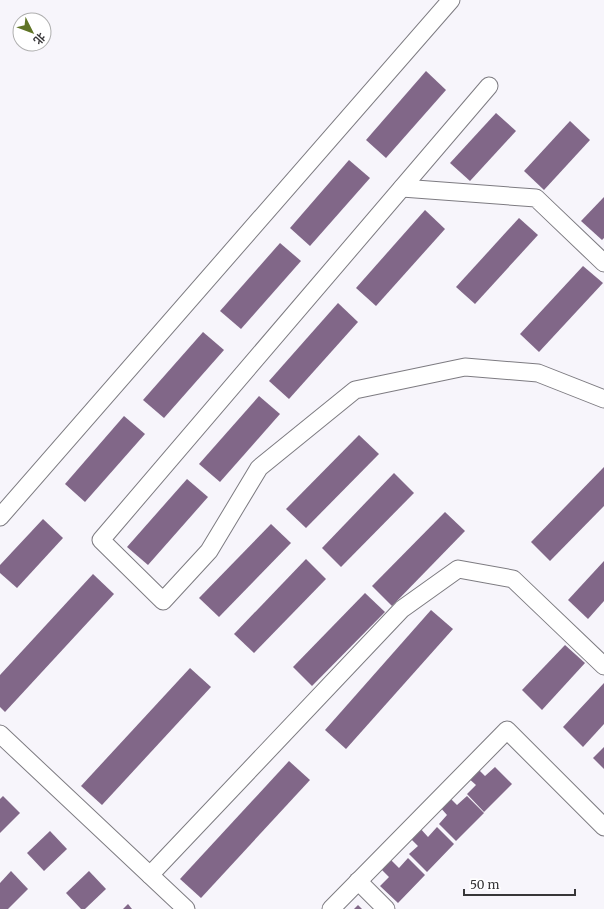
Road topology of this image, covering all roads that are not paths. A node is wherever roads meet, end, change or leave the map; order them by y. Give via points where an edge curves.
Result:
1 (451, 0) edge
2 (489, 86) dead end
3 (402, 188) junction
4 (604, 264) edge
5 (604, 399) edge
6 (0, 517) edge
7 (604, 666) edge
8 (0, 734) edge
9 (604, 827) edge
10 (150, 875) junction
11 (358, 881) junction
12 (186, 909) edge
13 (330, 909) edge
14 (386, 909) edge

1 - 6 street
2 - 3 street
3 - 4 street via 536,198
3 - 5 street via 101,540 163,601 209,551 259,468 355,390 465,367 538,373
7 - 10 street via 514,579 458,569 402,609
8 - 10 street
9 - 11 street via 507,730
10 - 12 street
11 - 13 street
11 - 14 street

